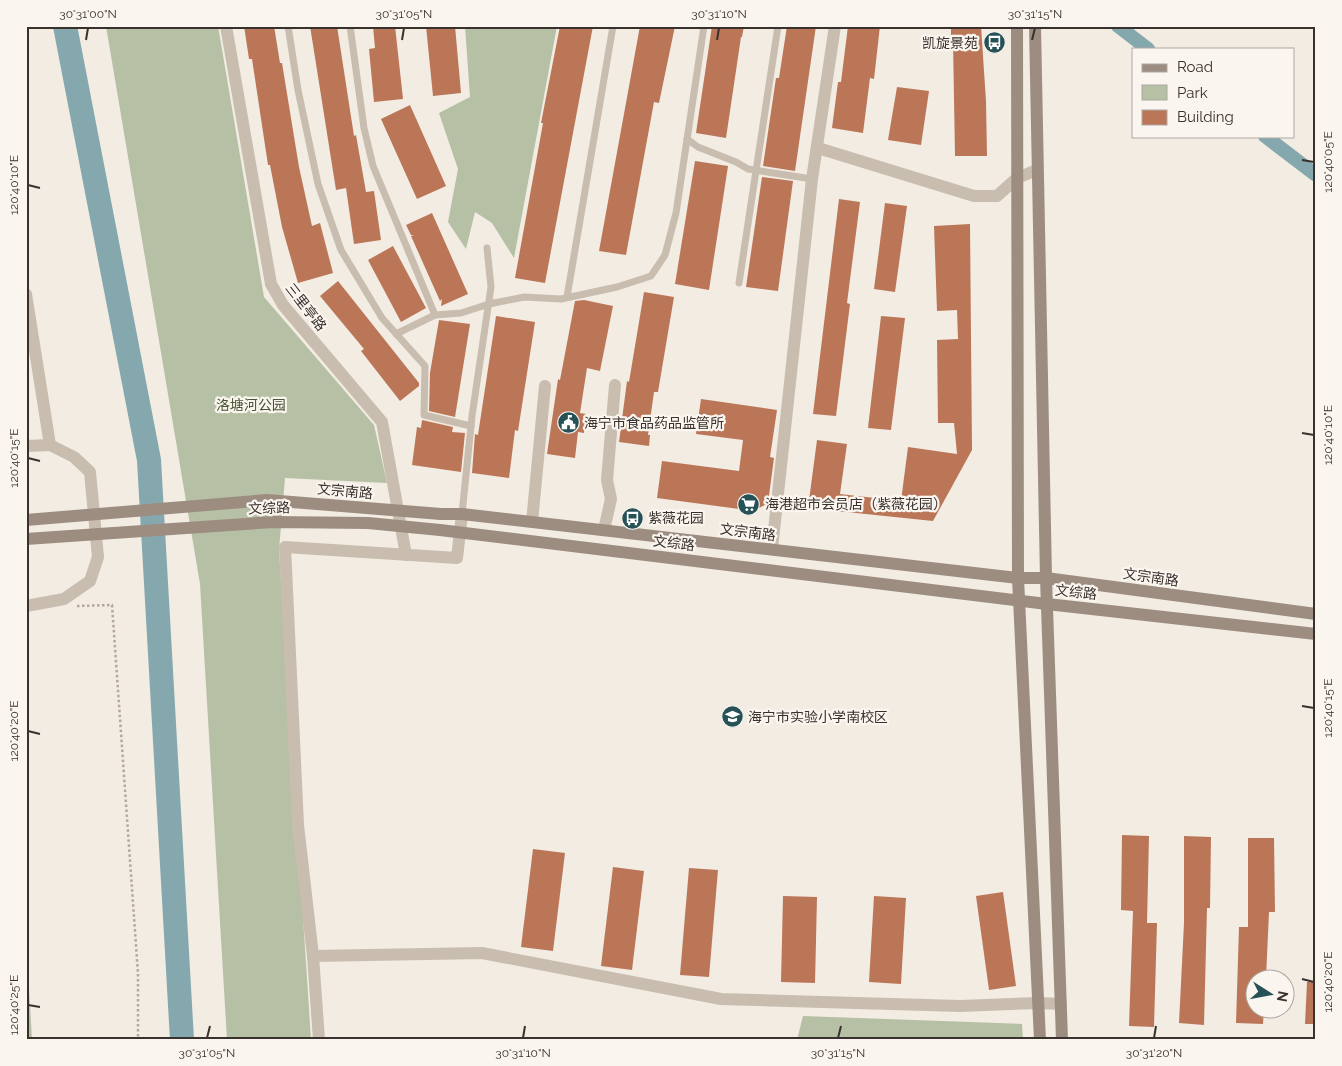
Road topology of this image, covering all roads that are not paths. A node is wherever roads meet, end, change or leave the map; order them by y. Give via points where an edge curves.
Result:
1 (226, 26) edge
2 (288, 26) edge
3 (350, 26) edge
4 (613, 26) edge
5 (704, 26) edge
6 (778, 26) edge
7 (835, 26) edge
8 (1016, 26) edge
9 (1035, 26) edge
10 (687, 140) junction
11 (818, 148) junction
12 (756, 170) junction
13 (1037, 170) junction
14 (1017, 178) junction
15 (812, 179) junction
16 (487, 248) dead end
17 (739, 283) dead end
18 (26, 294) edge
19 (567, 297) junction
20 (489, 304) junction
21 (435, 316) junction
22 (396, 334) junction
23 (545, 386) dead end
24 (615, 386) dead end
25 (471, 426) junction
26 (50, 445) junction
27 (26, 446) edge
28 (462, 514) junction
29 (26, 520) edge
30 (532, 522) junction
31 (604, 530) junction
32 (460, 532) junction
33 (26, 539) edge
34 (772, 549) junction
35 (406, 554) junction
36 (1018, 578) junction
37 (1046, 578) junction
38 (1019, 600) junction
39 (1047, 604) junction
40 (26, 606) edge
41 (1316, 614) edge
42 (1316, 634) edge
43 (313, 956) junction
44 (1038, 1003) junction
45 (1061, 1004) junction
46 (319, 1040) edge
47 (1040, 1040) edge
48 (1062, 1040) edge

1 - 35 street, 三里亭路 via 271,284 283,304 382,422
2 - 22 lane via 318,184 338,242 382,318
3 - 21 lane via 364,128 373,166
4 - 19 lane
5 - 10 lane
6 - 12 lane
7 - 11 street
8 - 14 main road
9 - 13 main road
10 - 12 lane
10 - 19 lane via 676,213 665,254 651,276
11 - 14 street via 974,196 997,196
11 - 15 street
12 - 15 lane
12 - 17 lane
13 - 14 street
13 - 37 main road
14 - 36 main road
15 - 34 street
16 - 20 lane via 491,287
18 - 26 street
19 - 20 lane via 524,297
20 - 21 lane via 461,313
20 - 25 lane
21 - 22 lane
22 - 25 lane via 425,366 424,416
23 - 30 street
24 - 31 street via 607,480 612,499
25 - 28 lane
26 - 27 street
26 - 40 street via 74,457 90,472 98,557 90,581 64,599
28 - 29 main road, 文宗南路, bridge via 267,500
28 - 30 main road, 文宗南路
28 - 32 street
30 - 31 main road, 文宗南路
31 - 34 main road, 文宗南路
32 - 33 main road, 文综路, bridge via 368,524 273,522
32 - 35 street via 457,558
32 - 38 main road, 文综路
34 - 36 main road, 文宗南路
35 - 43 street via 285,547 298,825
36 - 37 main road, 文宗南路
36 - 38 main road
37 - 39 main road
37 - 41 main road, 文宗南路
38 - 39 main road, 文综路
38 - 44 main road
39 - 42 main road, 文综路
39 - 45 main road
43 - 44 street via 482,952 721,999 960,1006
43 - 46 street
44 - 45 street
44 - 47 main road
45 - 48 main road

